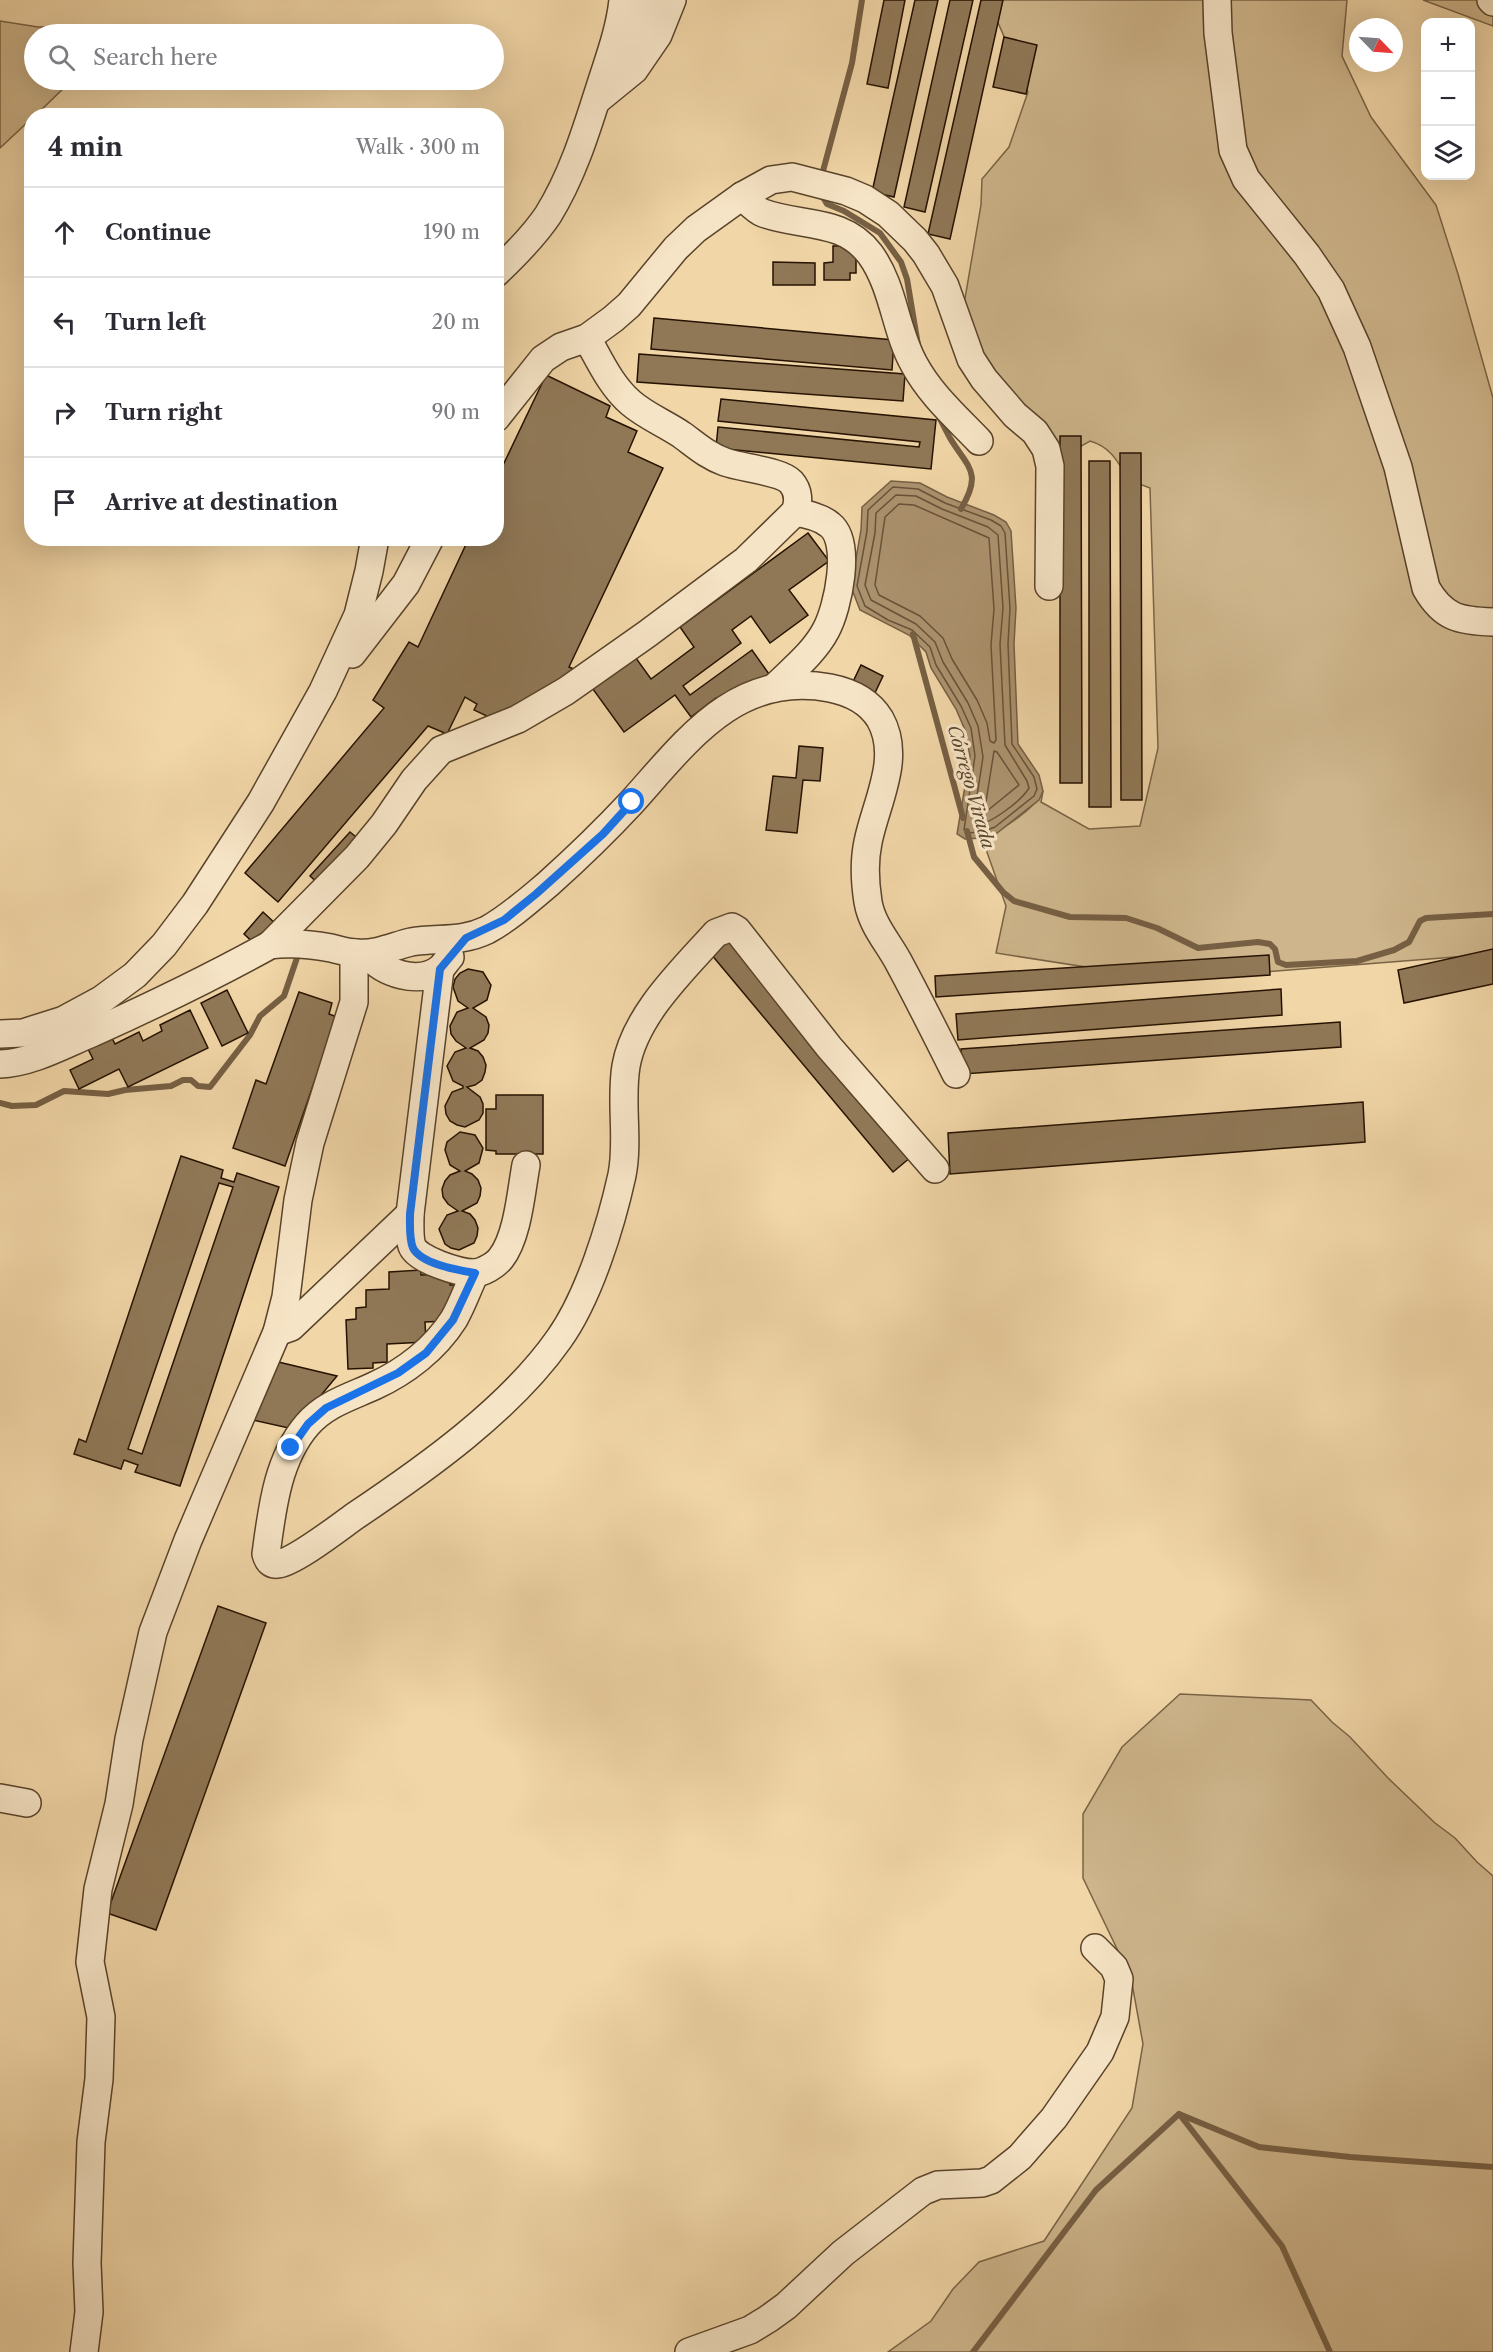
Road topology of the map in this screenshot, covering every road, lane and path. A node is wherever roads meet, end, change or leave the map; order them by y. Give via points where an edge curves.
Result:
1 (623, 0) edge
2 (645, 0) edge
3 (672, 0) edge
4 (1217, 0) edge
5 (634, 70) junction
6 (596, 101) junction
7 (742, 196) junction
8 (504, 265) edge
9 (587, 338) junction
10 (504, 408) edge
11 (979, 441) dead end
12 (795, 513) junction
13 (374, 546) edge
14 (426, 546) edge
15 (1049, 586) dead end
16 (1493, 622) edge
17 (774, 688) junction
18 (323, 691) junction
19 (466, 938) junction
20 (270, 945) junction
21 (360, 954) junction
22 (440, 969) junction
23 (0, 1034) edge
24 (0, 1064) edge
25 (956, 1074) dead end
26 (526, 1166) dead end
27 (935, 1169) dead end
28 (410, 1214) junction
29 (475, 1273) junction
30 (277, 1332) junction
31 (0, 1798) edge
32 (27, 1803) dead end
33 (1095, 1947) dead end
34 (84, 2352) edge
35 (689, 2352) edge

1 - 6 street
2 - 5 street
3 - 5 street via 658,35
4 - 16 street via 1233,150 1246,179 1331,290 1357,347 1398,467 1426,588 1435,604 1448,615 1470,622
5 - 6 street
6 - 8 street via 548,215
7 - 9 street via 696,229 628,305
7 - 11 street via 761,213 825,224 850,234 870,255 891,294 913,363 928,386
7 - 15 street via 771,180 792,177 846,191 888,214 926,254 945,286 971,359 1046,449 1050,466
9 - 10 street via 561,347 543,359
9 - 12 street via 610,380 631,403 707,455 790,481 797,492
12 - 17 street via 831,525 839,537 840,586 827,629 814,648
12 - 20 street via 747,560 566,691 518,719 441,750 357,857
13 - 18 street via 357,615
14 - 18 street via 406,584
17 - 19 street via 733,704 704,723 576,859 504,920
17 - 25 street via 799,684 846,691 868,705 879,718 887,736 889,760 867,844 868,905 877,929 896,957
18 - 23 street via 261,802 164,945 135,975 101,1000 64,1020 23,1033
19 - 21 street via 414,942
19 - 22 street
20 - 21 street via 311,944
20 - 24 street via 143,1010 57,1048
21 - 22 street via 387,971 412,976
21 - 30 street via 354,1002 310,1143
22 - 28 street
26 - 29 street via 510,1241 501,1259
27 - 29 street via 828,1047 737,930 732,927 716,933 641,1023 632,1044 626,1067 622,1172 615,1206 590,1277 561,1338 498,1407 411,1478 304,1551 272,1564 266,1554 272,1513 291,1448 302,1432 326,1408 398,1373 426,1353 453,1320
28 - 29 street via 412,1246 418,1254
28 - 30 street via 291,1327
30 - 34 street via 153,1632 98,1889 90,1962 101,2017 91,2142 89,2312
31 - 32 street
33 - 35 street via 1114,1967 1119,1979 1115,2017 1100,2052 1054,2118 1020,2157 982,2183 938,2185 923,2191 843,2253 768,2319 750,2330

